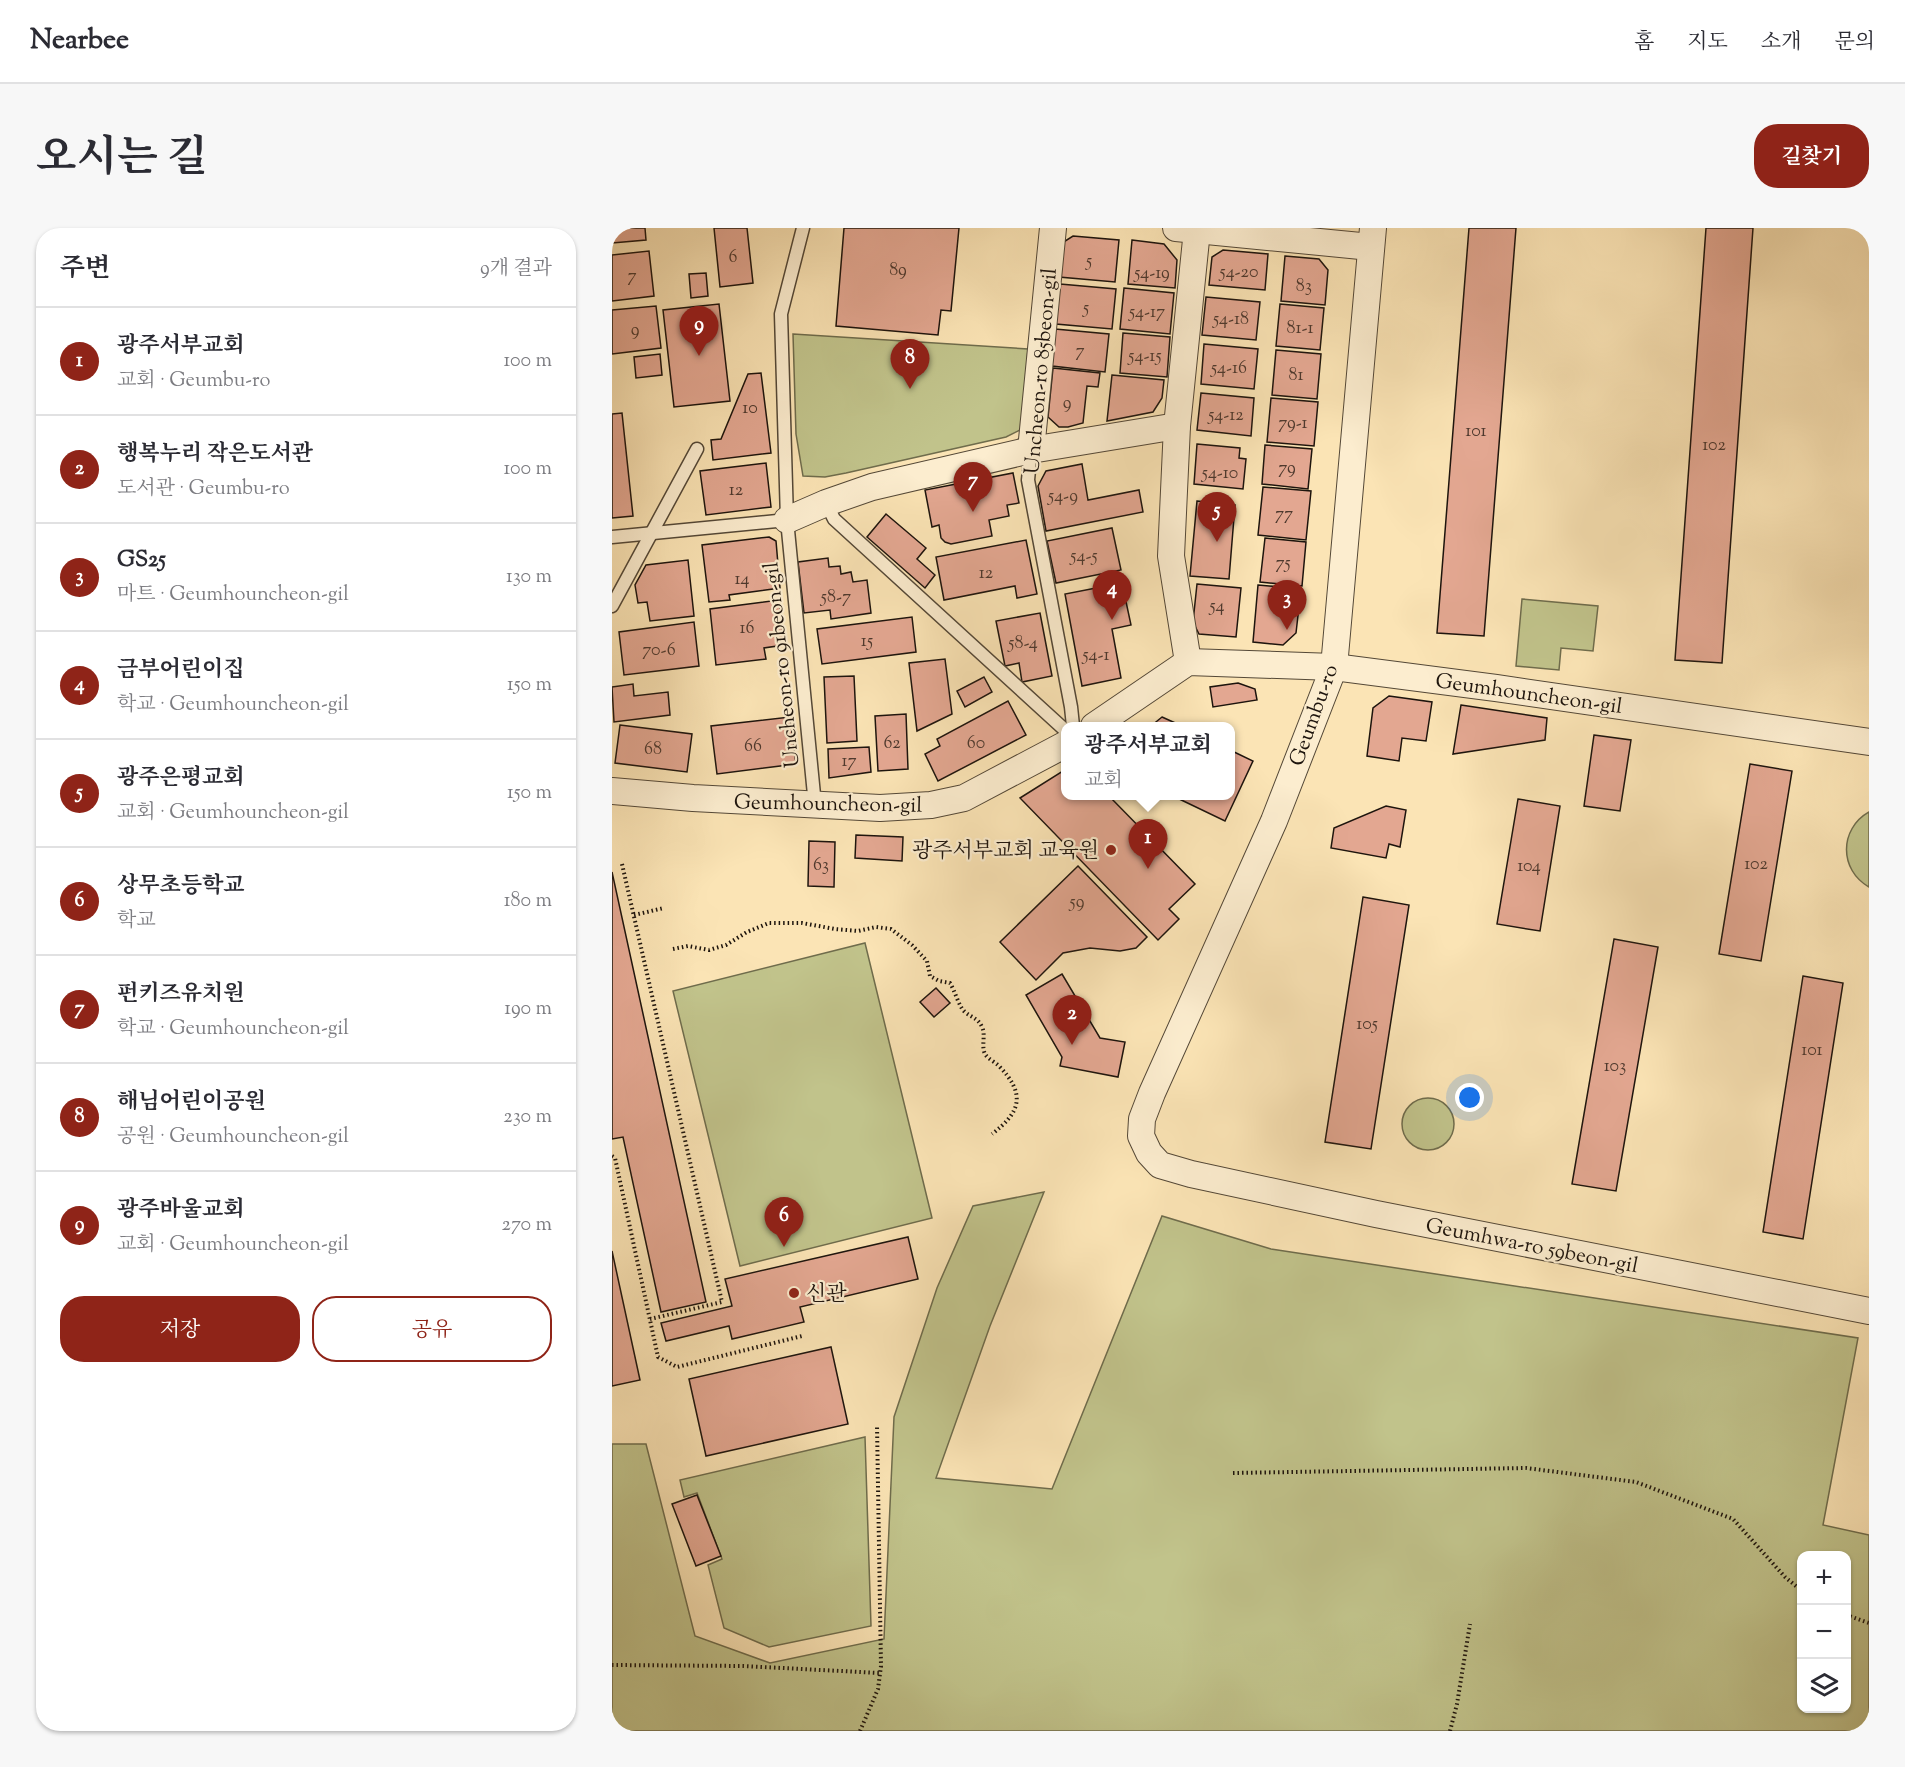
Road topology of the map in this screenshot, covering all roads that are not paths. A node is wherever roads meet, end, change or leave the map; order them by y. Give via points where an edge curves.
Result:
1 (803, 228) edge
2 (1053, 228) edge
3 (1186, 229) edge
4 (1372, 237) edge
5 (1176, 426) junction
6 (697, 449) dead end
7 (1031, 450) junction
8 (826, 503) junction
9 (787, 520) junction
10 (651, 534) junction
11 (612, 537) edge
12 (612, 606) edge
13 (1188, 662) junction
14 (1334, 667) junction
15 (1073, 722) edge
16 (1100, 722) edge
17 (1061, 727) edge
18 (1869, 742) edge
19 (1061, 746) edge
20 (612, 791) edge
21 (815, 805) junction
22 (1141, 1136) joint
23 (1869, 1311) edge

1 - 9 lane, Uncheon-ro 91beon-gil via 781,314
2 - 7 street, Uncheon-ro 85beon-gil
3 - 4 street
3 - 5 street
4 - 14 street, Geumbu-ro
5 - 7 street
5 - 13 street via 1171,556
6 - 10 lane
7 - 8 street via 872,487
7 - 15 lane, Uncheon-ro 85beon-gil via 1028,480
8 - 9 street
8 - 17 lane via 834,519
9 - 10 lane
9 - 21 lane, Uncheon-ro 91beon-gil
10 - 11 lane
10 - 12 lane
13 - 14 street, Geumhouncheon-gil
13 - 16 street
14 - 18 street, Geumhouncheon-gil
14 - 22 street, Geumbu-ro via 1274,821 1152,1092 1142,1119
19 - 21 street, Geumhouncheon-gil via 964,798 901,808
20 - 21 street, Geumhouncheon-gil
22 - 23 street, Geumhwa-ro 59beon-gil via 1160,1166 1191,1174

